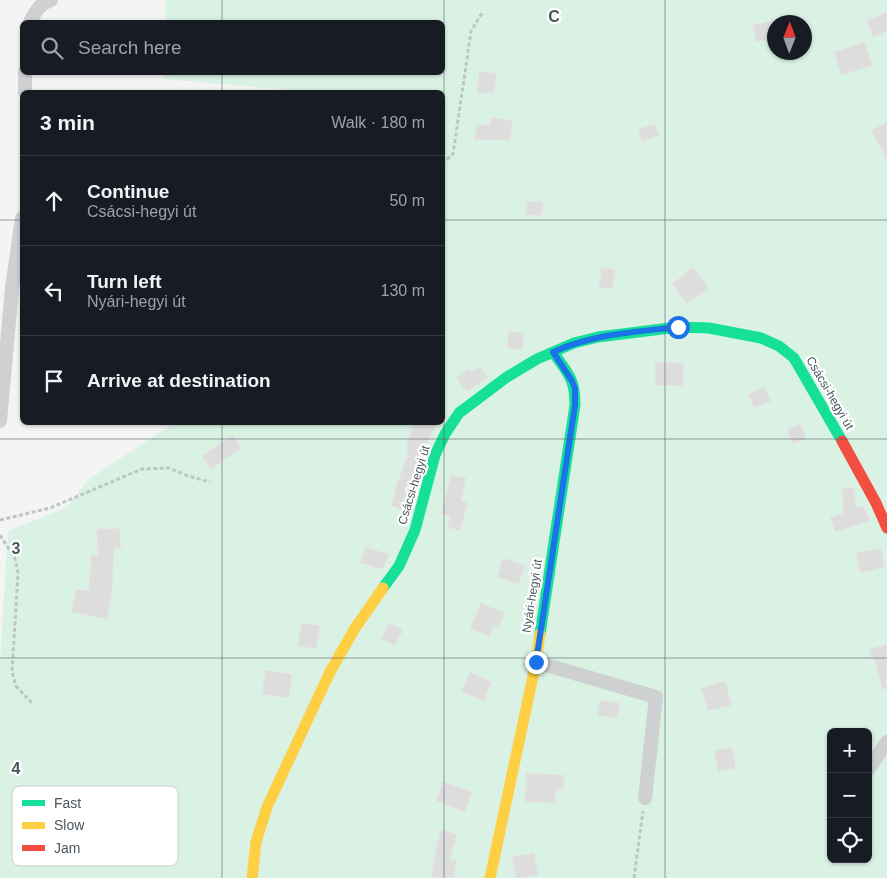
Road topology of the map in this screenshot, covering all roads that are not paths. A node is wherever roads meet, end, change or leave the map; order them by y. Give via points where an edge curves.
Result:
1 (51, 0) edge
2 (31, 20) edge
3 (25, 75) edge
4 (25, 90) edge
5 (20, 232) edge
6 (553, 352) junction
7 (0, 422) edge
8 (887, 528) edge
9 (536, 662) junction
10 (887, 742) edge
11 (872, 764) edge
12 (645, 798) road end
13 (252, 878) edge
14 (490, 878) edge

1 - 2 street via 42,3
3 - 4 street
5 - 7 street
6 - 8 street, Csácsi-hegyi út via 598,337 678,327 735,332 779,346 794,358 807,379
6 - 9 street, Nyári-hegyi út via 572,381 575,405
6 - 13 street, Csácsi-hegyi út via 507,377 459,413 445,434 429,475 415,530 399,566 355,628 330,672 267,807 256,842
9 - 12 street via 656,698
9 - 14 street, Nyári-hegyi út
10 - 11 street

